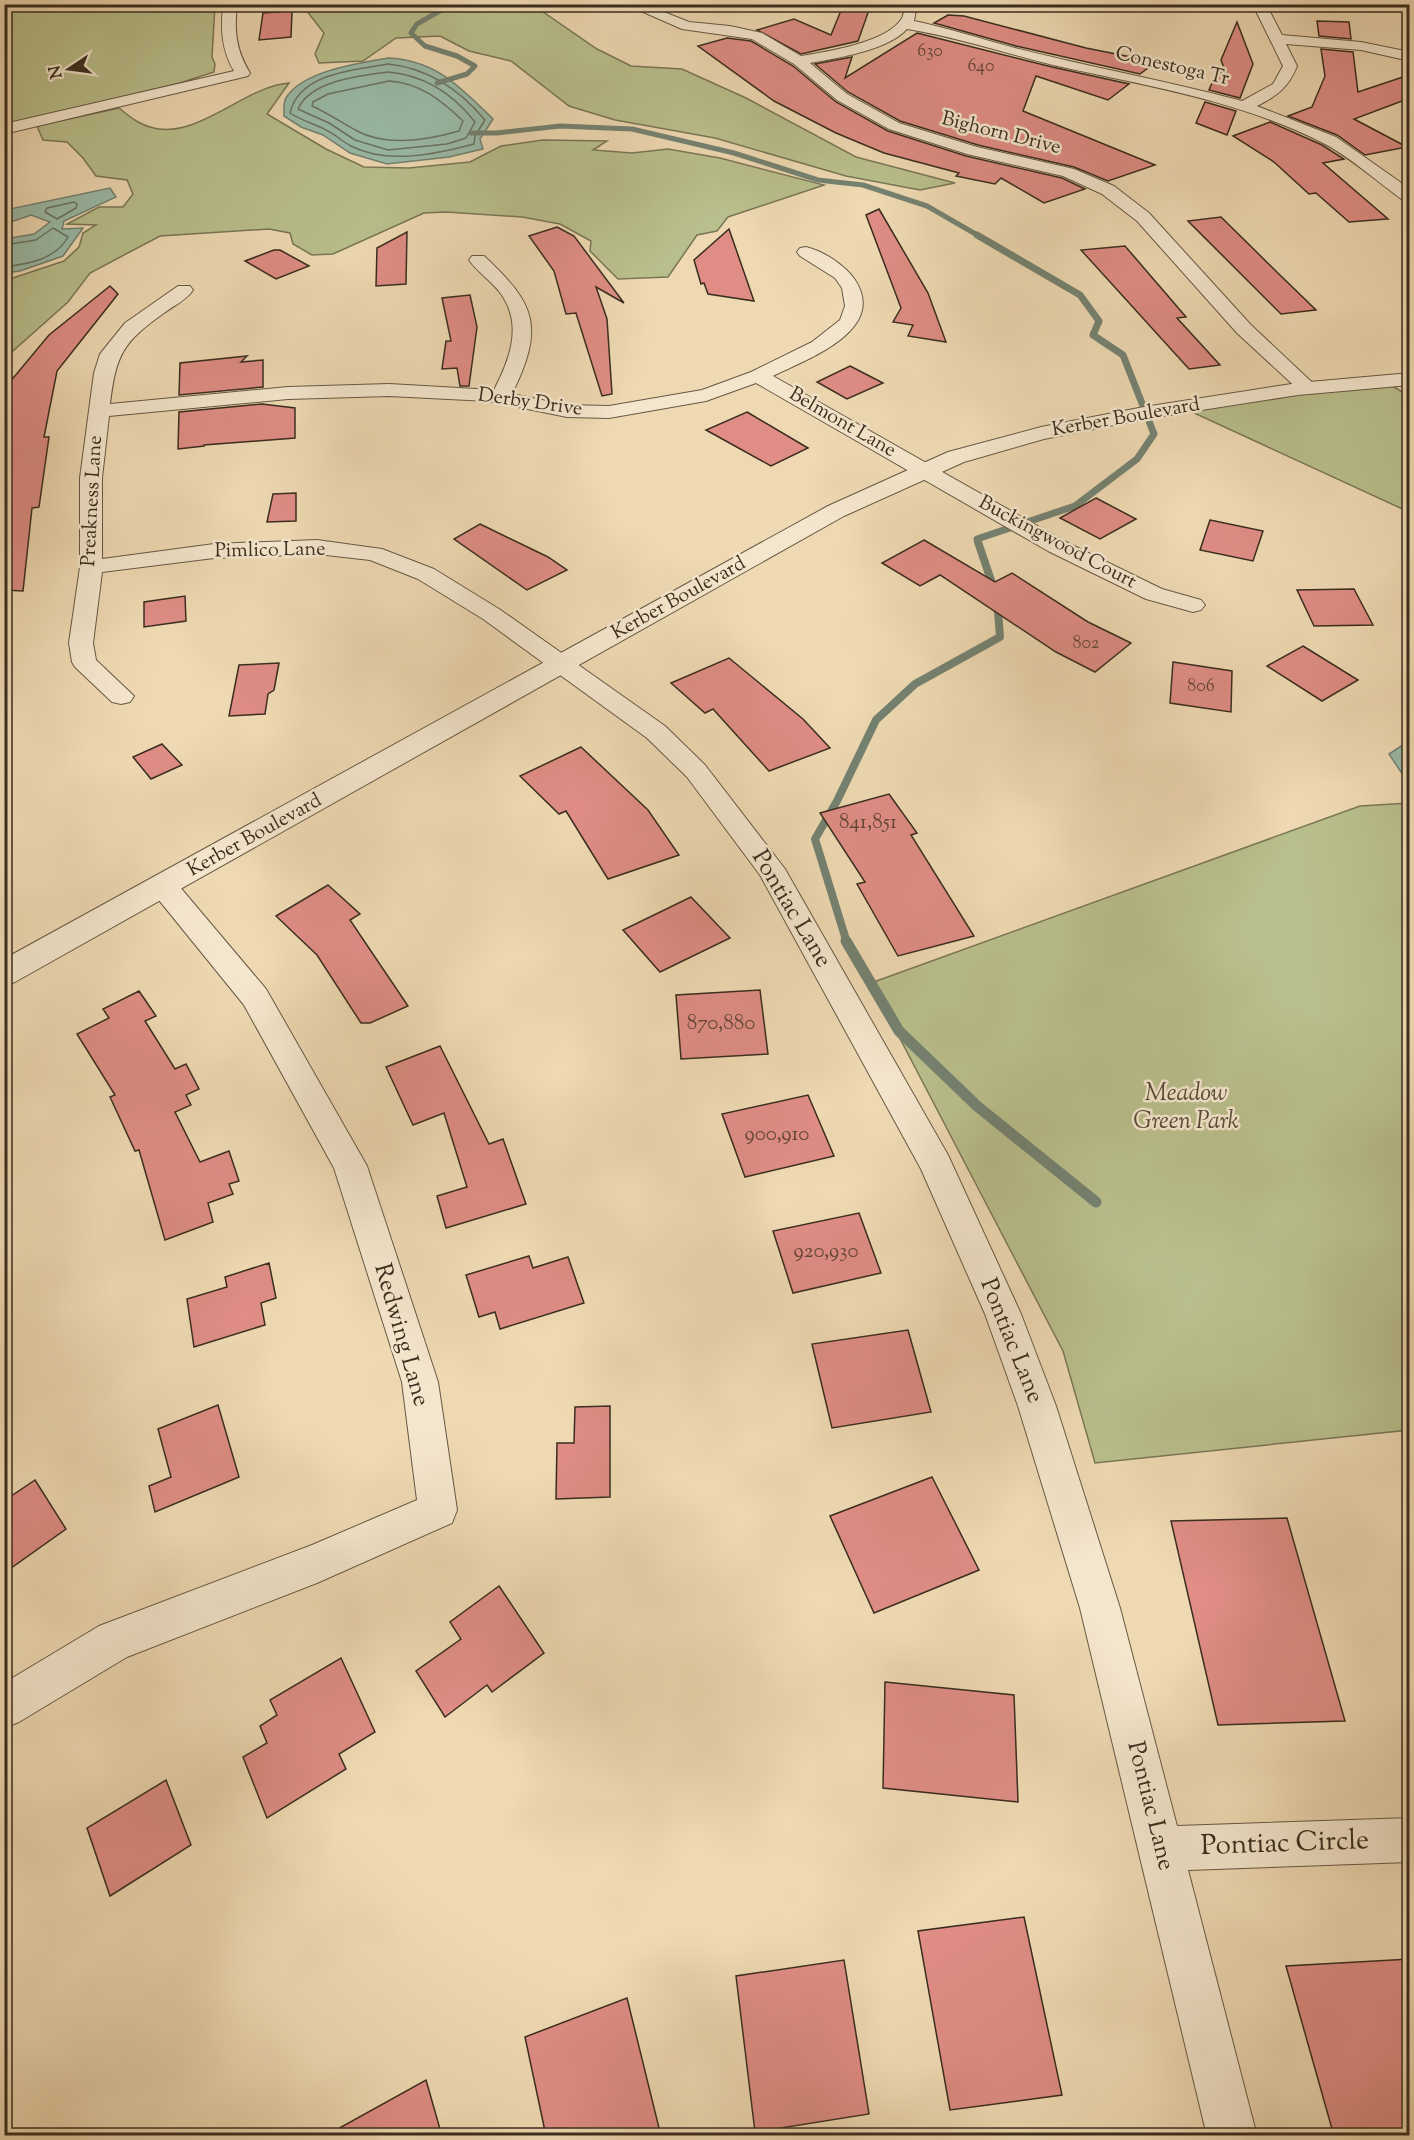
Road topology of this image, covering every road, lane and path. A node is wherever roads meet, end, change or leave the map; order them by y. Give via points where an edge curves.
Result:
1 (231, 4) edge
2 (631, 4) edge
3 (910, 4) edge
4 (1260, 4) edge
5 (905, 24) junction
6 (1277, 39) junction
7 (1410, 57) edge
8 (799, 61) junction
9 (1244, 106) junction
10 (4, 129) edge
11 (1410, 197) edge
12 (806, 252) dead end
13 (478, 260) dead end
14 (184, 290) dead end
15 (759, 376) junction
16 (1410, 379) edge
17 (1308, 388) junction
18 (501, 397) junction
19 (99, 411) junction
20 (925, 470) junction
21 (91, 567) junction
22 (1193, 605) dead end
23 (563, 664) junction
24 (121, 696) dead end
25 (165, 886) junction
26 (4, 974) edge
27 (4, 1707) edge
28 (1410, 1840) edge
29 (1160, 1849) junction
30 (1232, 2136) edge

1 - 10 street via 229,46 243,73
2 - 8 street, Bighorn Drive via 687,26 758,36
3 - 5 street via 912,12
4 - 6 street
5 - 8 street via 877,42
5 - 9 street, Conestoga Tr
6 - 7 street via 1366,46
6 - 9 street via 1290,66 1286,80
8 - 17 street, Bighorn Drive via 842,97 894,126 973,151 1068,172 1108,190 1143,216 1244,328
9 - 11 street, Conestoga Tr via 1330,140
12 - 15 street, Derby Drive via 842,274 851,288 854,306 849,322 819,346
13 - 18 street via 503,282 522,319 523,341 515,370
14 - 19 street, Preakness Lane via 132,327 110,354
15 - 18 street, Derby Drive via 706,395 609,411 567,411
15 - 20 street, Belmont Lane
16 - 17 street, Kerber Boulevard
17 - 20 street, Kerber Boulevard via 1041,433
18 - 19 street, Derby Drive via 389,390 288,393
19 - 21 street, Preakness Lane via 91,478
20 - 22 street, Buckingwood Court via 1056,546 1154,594
20 - 23 street, Kerber Boulevard via 836,511
21 - 23 street, Pimlico Lane via 225,551 317,547 374,554 426,574
21 - 24 street, Preakness Lane via 81,643 84,662
23 - 25 street, Kerber Boulevard
23 - 29 street, Pontiac Lane via 656,732 696,771 771,869 936,1165 1003,1314 1037,1406 1100,1608
25 - 26 street, Kerber Boulevard
25 - 27 street, Redwing Lane via 255,997 350,1166 420,1382 438,1510 317,1563 114,1641
28 - 29 street, Pontiac Circle
29 - 30 street, Pontiac Lane

